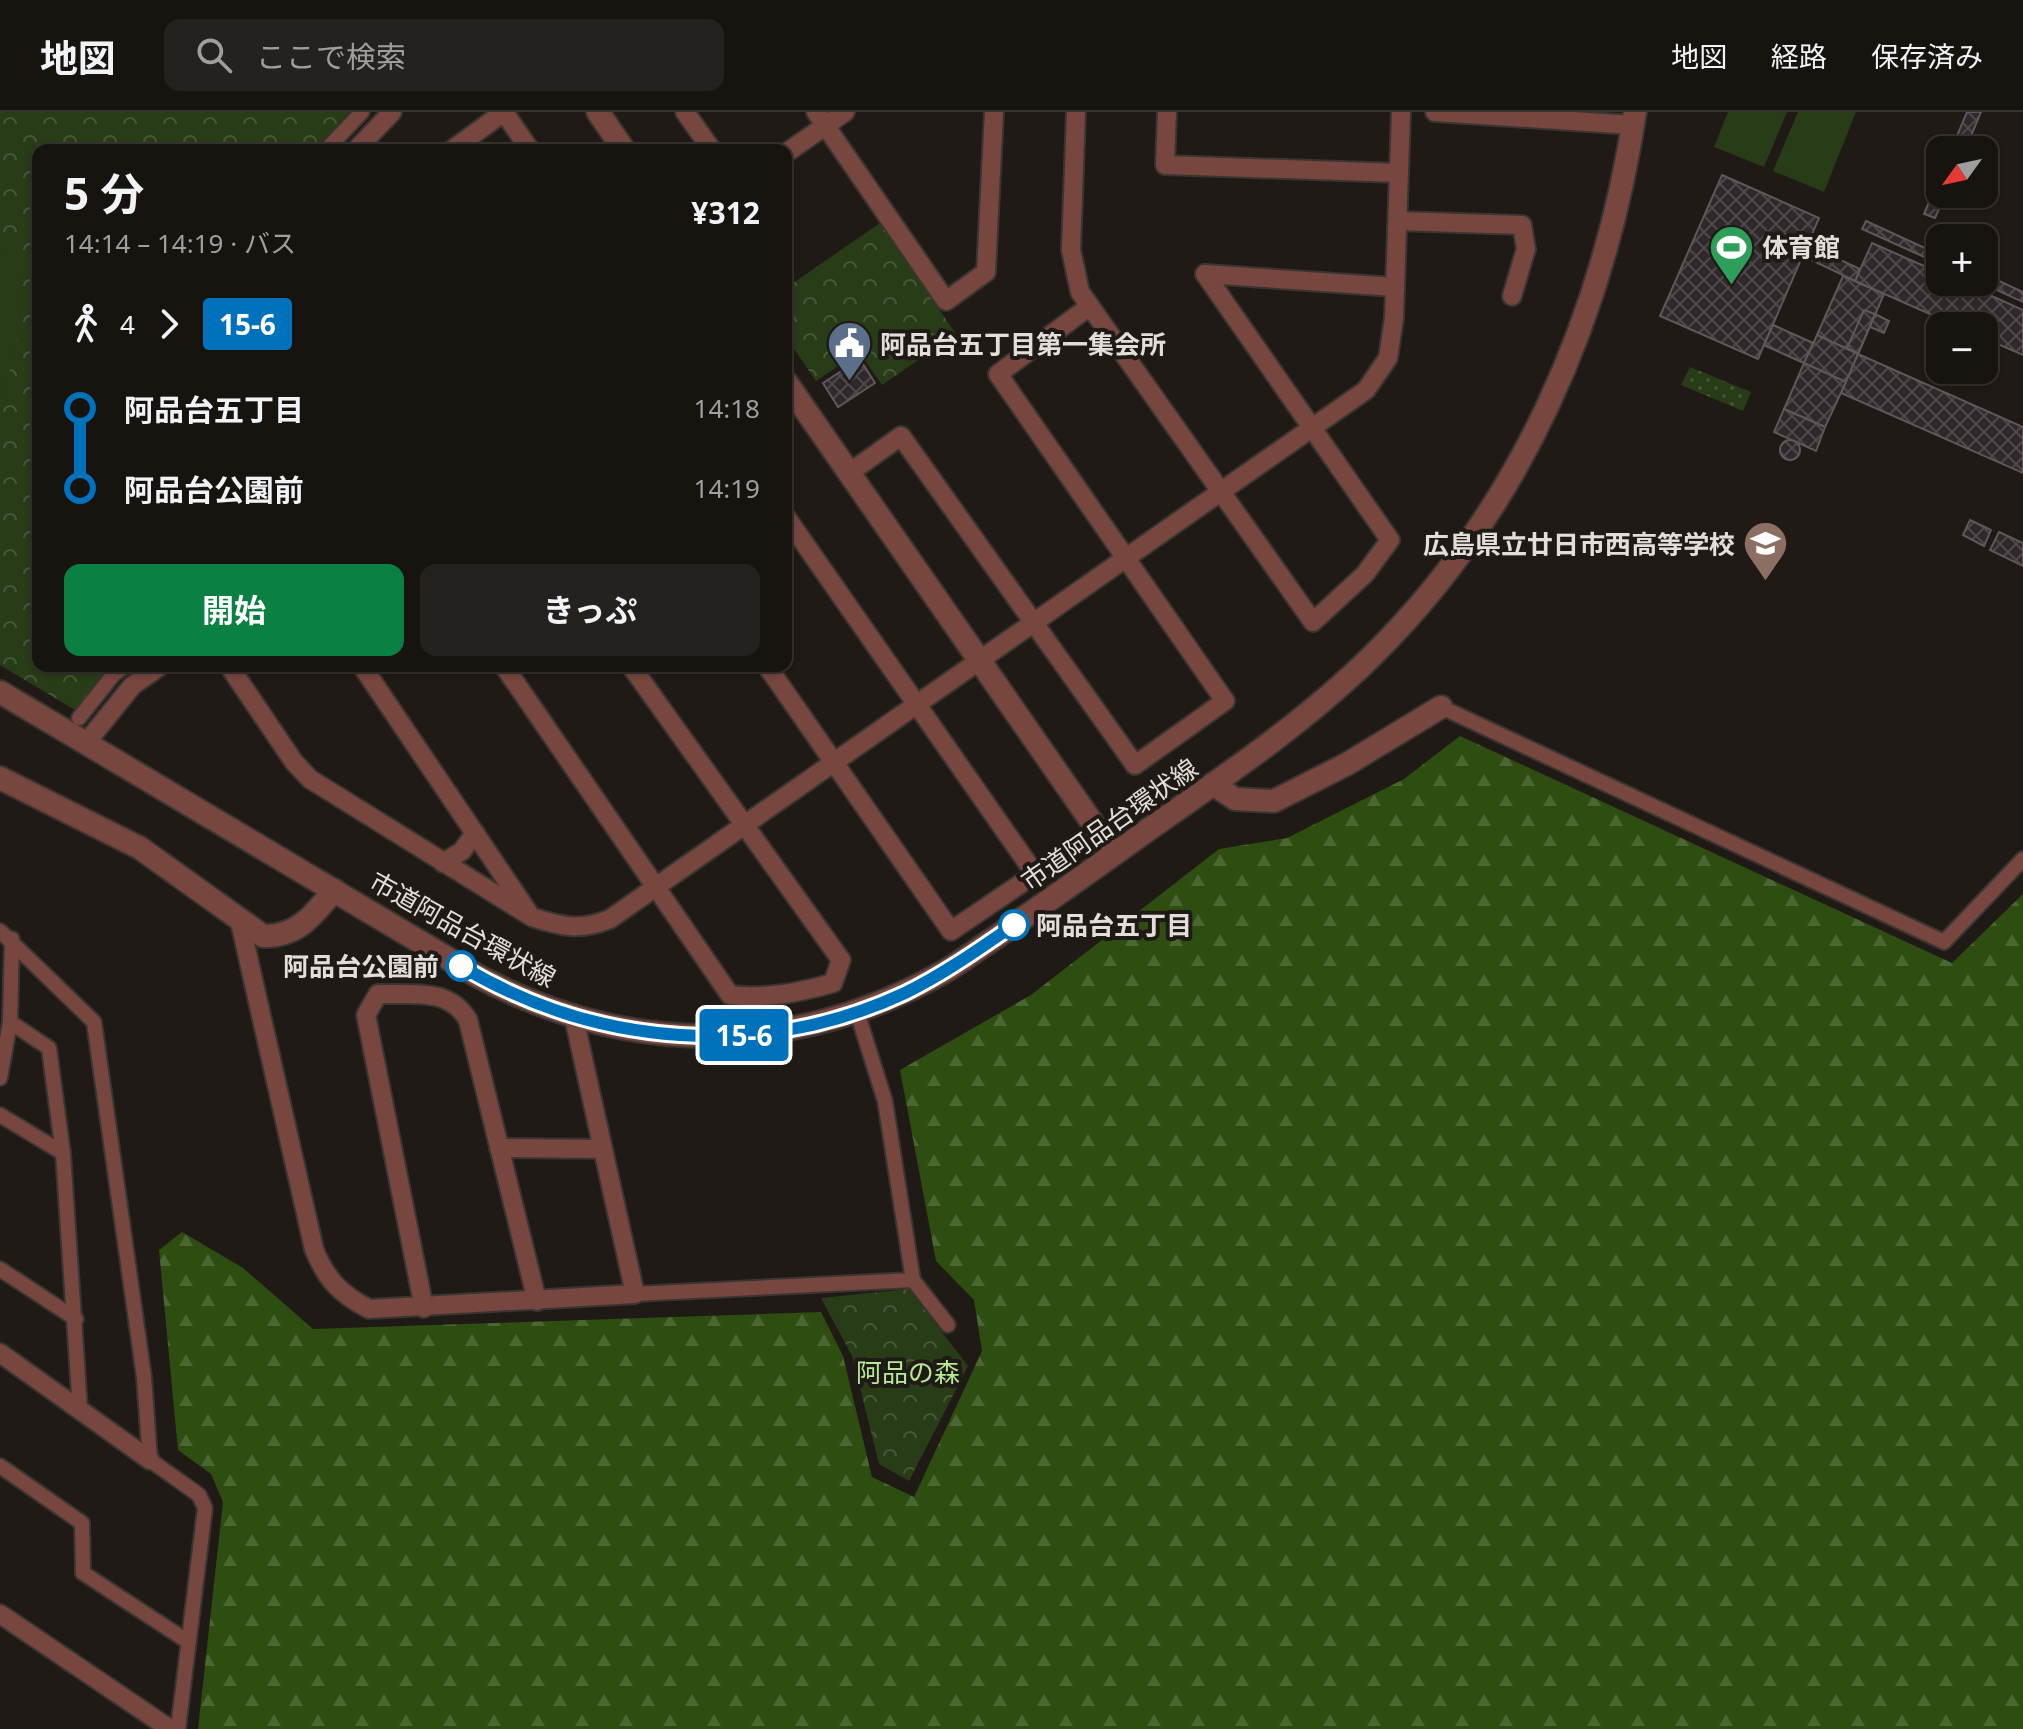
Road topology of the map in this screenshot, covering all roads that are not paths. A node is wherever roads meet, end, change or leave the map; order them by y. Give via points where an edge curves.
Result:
1 (362, 112) edge
2 (392, 112) edge
3 (598, 112) edge
4 (685, 112) edge
5 (845, 112) edge
6 (994, 112) edge
7 (1076, 112) edge
8 (1167, 112) edge
9 (1401, 112) edge
10 (1435, 112) edge
11 (1634, 118) edge
12 (821, 119) edge
13 (332, 144) edge
14 (362, 144) edge
15 (460, 144) edge
16 (526, 144) edge
17 (620, 144) edge
18 (708, 144) edge
19 (792, 147) edge
20 (1399, 173) junction
21 (1398, 221) junction
22 (1395, 287) junction
23 (1512, 296) dead end
24 (1090, 306) junction
25 (792, 391) edge
26 (1312, 428) junction
27 (849, 473) junction
28 (1221, 492) junction
29 (792, 526) edge
30 (1126, 558) junction
31 (1034, 623) junction
32 (979, 660) junction
33 (117, 672) edge
34 (152, 672) edge
35 (233, 672) edge
36 (366, 672) edge
37 (508, 672) edge
38 (635, 672) edge
39 (771, 672) edge
40 (0, 692) edge
41 (916, 705) junction
42 (1441, 707) joint
43 (79, 718) dead end
44 (86, 743) junction
45 (834, 762) junction
46 (0, 778) edge
47 (1213, 784) junction
48 (745, 825) junction
49 (475, 833) junction
50 (1114, 854) junction
51 (2023, 859) edge
52 (443, 863) junction
53 (656, 887) junction
54 (334, 890) junction
55 (532, 917) junction
56 (240, 922) junction
57 (6, 935) edge
58 (857, 1012) junction
59 (574, 1018) junction
60 (10, 1022) junction
61 (0, 1078) edge
62 (0, 1115) edge
63 (499, 1148) junction
64 (602, 1149) junction
65 (63, 1153) junction
66 (0, 1269) edge
67 (913, 1280) junction
68 (635, 1294) junction
69 (537, 1301) junction
70 (424, 1308) junction
71 (76, 1319) junction
72 (948, 1325) dead end
73 (0, 1353) edge
74 (80, 1409) junction
75 (150, 1460) junction
76 (0, 1466) edge
77 (0, 1614) edge
78 (187, 1641) junction
79 (170, 1729) edge
80 (178, 1729) edge

1 - 13 street
2 - 14 street
3 - 17 street
4 - 18 street
5 - 12 street
6 - 12 street via 986,272 946,301
7 - 24 street via 1071,250 1080,292
8 - 20 street via 1165,165
9 - 20 street
10 - 11 street
11 - 47 street, 市道阿品台環状線 via 1611,240 1573,355 1488,515 1453,564 1373,655 1282,735
12 - 19 street
15 - 16 street via 504,112
20 - 21 street
21 - 22 street
21 - 23 street via 1522,225 1526,249
22 - 26 street via 1388,358 1366,390
22 - 26 street via 1205,274
24 - 28 street
24 - 30 street via 998,374
25 - 27 street
26 - 28 street
26 - 28 street via 1390,540 1365,574 1313,622
27 - 31 street via 901,436
27 - 32 street
28 - 30 street
29 - 41 street
30 - 31 street
30 - 31 street via 1225,701 1135,765
31 - 32 street
32 - 41 street
32 - 50 street
33 - 43 street
34 - 44 street via 132,686
35 - 52 street via 310,779
36 - 49 street
37 - 53 street
38 - 48 street
39 - 45 street
40 - 44 street, 市道阿品台環状線
41 - 45 street
41 - 45 street via 1035,874 951,931
42 - 47 street via 1274,801 1235,799
42 - 51 street via 1944,942
44 - 54 street, 市道阿品台環状線
45 - 48 street
46 - 56 street via 140,848
47 - 50 street, 市道阿品台環状線
48 - 53 street
48 - 53 street via 841,960 833,983 793,994 730,995
49 - 52 street via 462,851
49 - 55 street
50 - 58 street, 市道阿品台環状線 via 949,969
52 - 55 street
53 - 55 street via 588,928 567,929
54 - 56 street via 301,926 281,937 263,936
54 - 59 street, 市道阿品台環状線 via 506,991
56 - 70 street via 323,1271 335,1288 369,1309
57 - 60 street
57 - 75 street via 94,1022 142,1363
58 - 59 street, 市道阿品台環状線 via 719,1037 646,1033
58 - 67 street via 885,1101
59 - 64 street
60 - 61 street
60 - 65 street via 49,1048
62 - 65 street
63 - 64 street
63 - 69 street
63 - 70 street via 462,1010 442,996 378,994 366,1015
64 - 68 street
65 - 71 street
66 - 71 street
67 - 68 street
67 - 72 street
68 - 69 street
69 - 70 street
71 - 74 street
73 - 74 street
74 - 75 street
75 - 78 street via 199,1495 205,1508
76 - 78 street via 82,1523 83,1573
77 - 79 street
78 - 80 street

